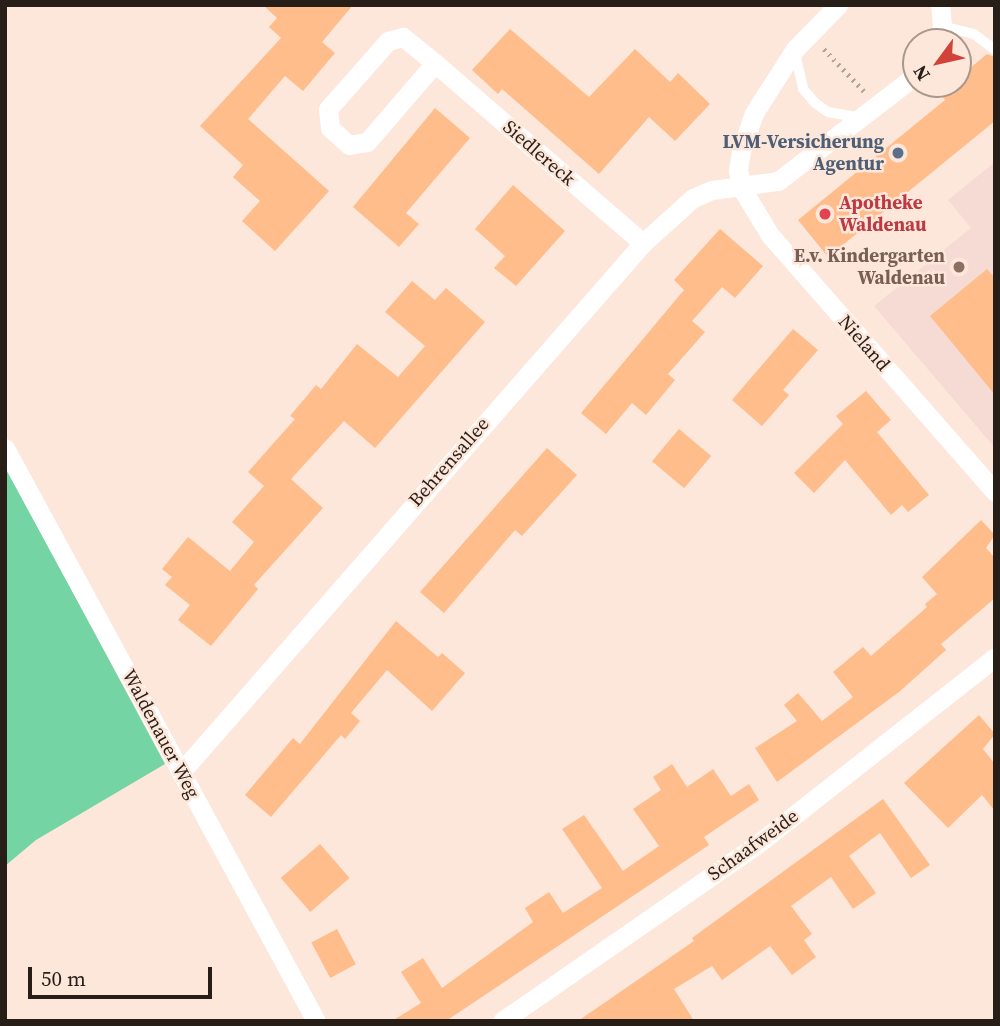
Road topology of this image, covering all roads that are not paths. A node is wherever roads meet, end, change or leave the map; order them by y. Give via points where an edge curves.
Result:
1 (838, 5) edge
2 (940, 5) edge
3 (940, 28) edge
4 (972, 34) edge
5 (795, 49) junction
6 (995, 50) edge
7 (435, 63) junction
8 (902, 87) edge
9 (872, 112) junction
10 (742, 189) junction
11 (643, 243) junction
12 (5, 448) edge
13 (995, 492) edge
14 (995, 657) edge
15 (181, 772) junction
16 (316, 1021) edge
17 (502, 1021) edge

1 - 5 street
2 - 3 street
4 - 6 lane
5 - 9 lane via 803,89 815,103 828,112
5 - 10 street via 754,113 741,151 738,171
7 - 7 street, Siedlereck via 403,37 388,41 328,109 330,128 349,145 367,142
7 - 11 street, Siedlereck
8 - 9 street, Behrensallee
9 - 10 street, Behrensallee via 778,181
10 - 11 street, Behrensallee via 712,190 693,198
10 - 13 street, Nieland via 770,235
11 - 15 street, Behrensallee
12 - 15 street, Waldenauer Weg
14 - 17 street, Schaafweide via 755,846
15 - 16 street, Waldenauer Weg

